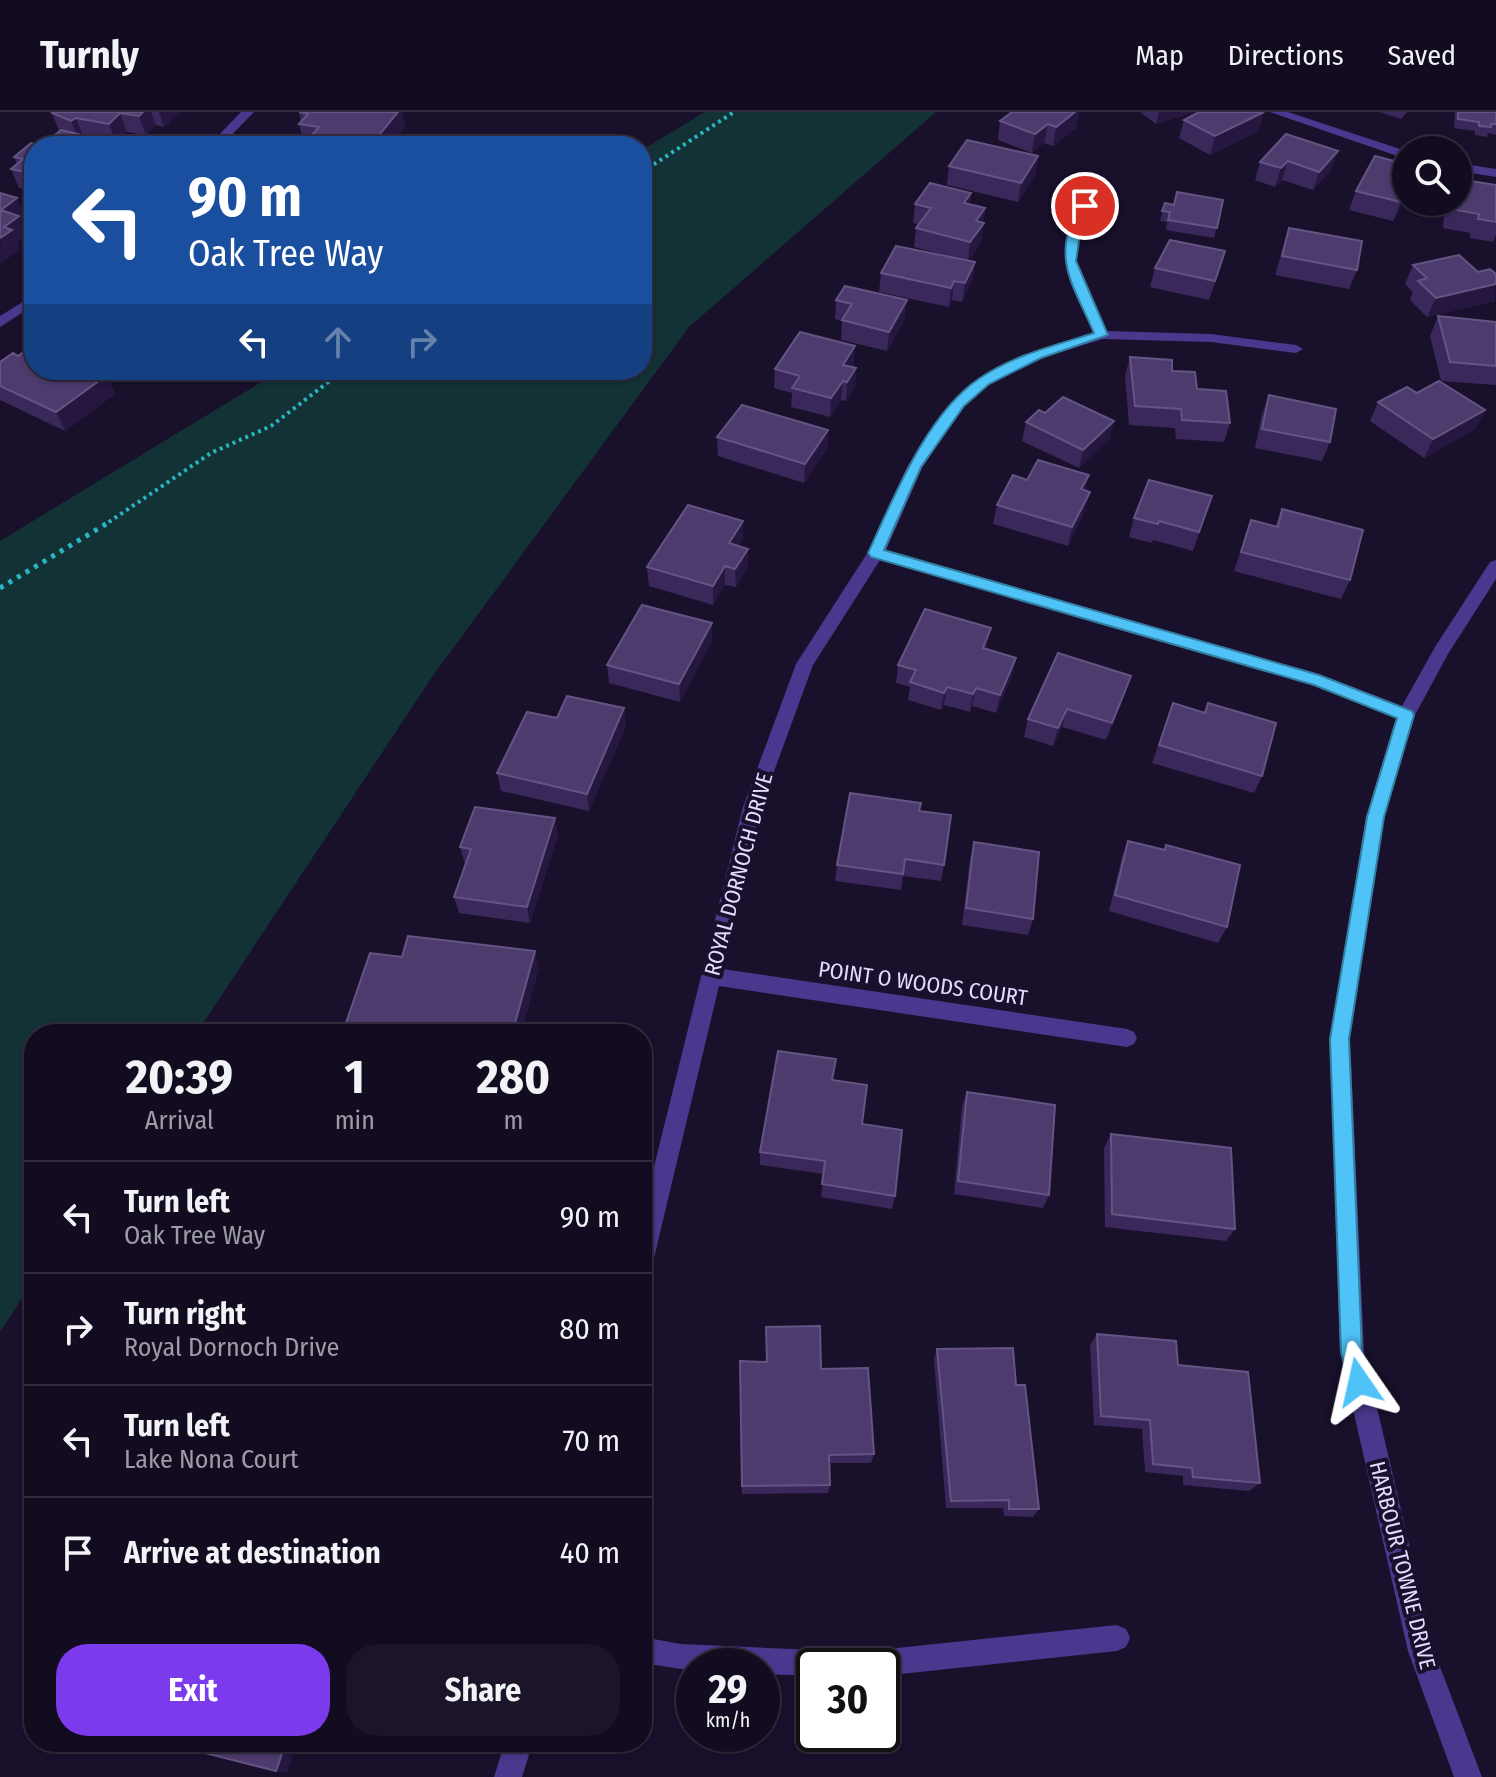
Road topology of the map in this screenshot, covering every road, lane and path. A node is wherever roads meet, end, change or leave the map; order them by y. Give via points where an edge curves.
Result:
1 (248, 112) edge
2 (734, 112) edge
3 (1276, 112) edge
4 (224, 136) edge
5 (1392, 150) edge
6 (652, 165) edge
7 (1472, 169) edge
8 (1496, 173) edge
9 (1095, 187) dead end
10 (24, 306) edge
11 (0, 323) edge
12 (1102, 335) junction
13 (1296, 349) dead end
14 (331, 380) edge
15 (876, 553) junction
16 (1496, 566) edge
17 (0, 588) edge
18 (1406, 715) junction
19 (711, 976) junction
20 (1127, 1038) dead end
21 (652, 1221) edge
22 (1117, 1638) dead end
23 (652, 1652) edge
24 (516, 1752) edge
25 (508, 1777) edge
26 (1468, 1777) edge

1 - 4 street
2 - 6 path
3 - 5 street
7 - 8 street
9 - 12 street via 1075,226 1069,261
10 - 11 street
12 - 13 street, ROYAL DORNOCH DRIVE via 1211,338
12 - 15 street, ROYAL DORNOCH DRIVE via 1036,355 984,381 959,403 915,467
14 - 17 path via 271,426 211,453
15 - 18 street via 1319,680
15 - 19 street, ROYAL DORNOCH DRIVE via 805,664 752,807
16 - 18 street, HARBOUR TOWNE DRIVE
18 - 26 street, HARBOUR TOWNE DRIVE via 1375,817 1340,1039 1352,1352 1421,1651
19 - 20 street, POINT O WOODS COURT
19 - 21 street, ROYAL DORNOCH DRIVE
22 - 23 street via 859,1665
24 - 25 street

